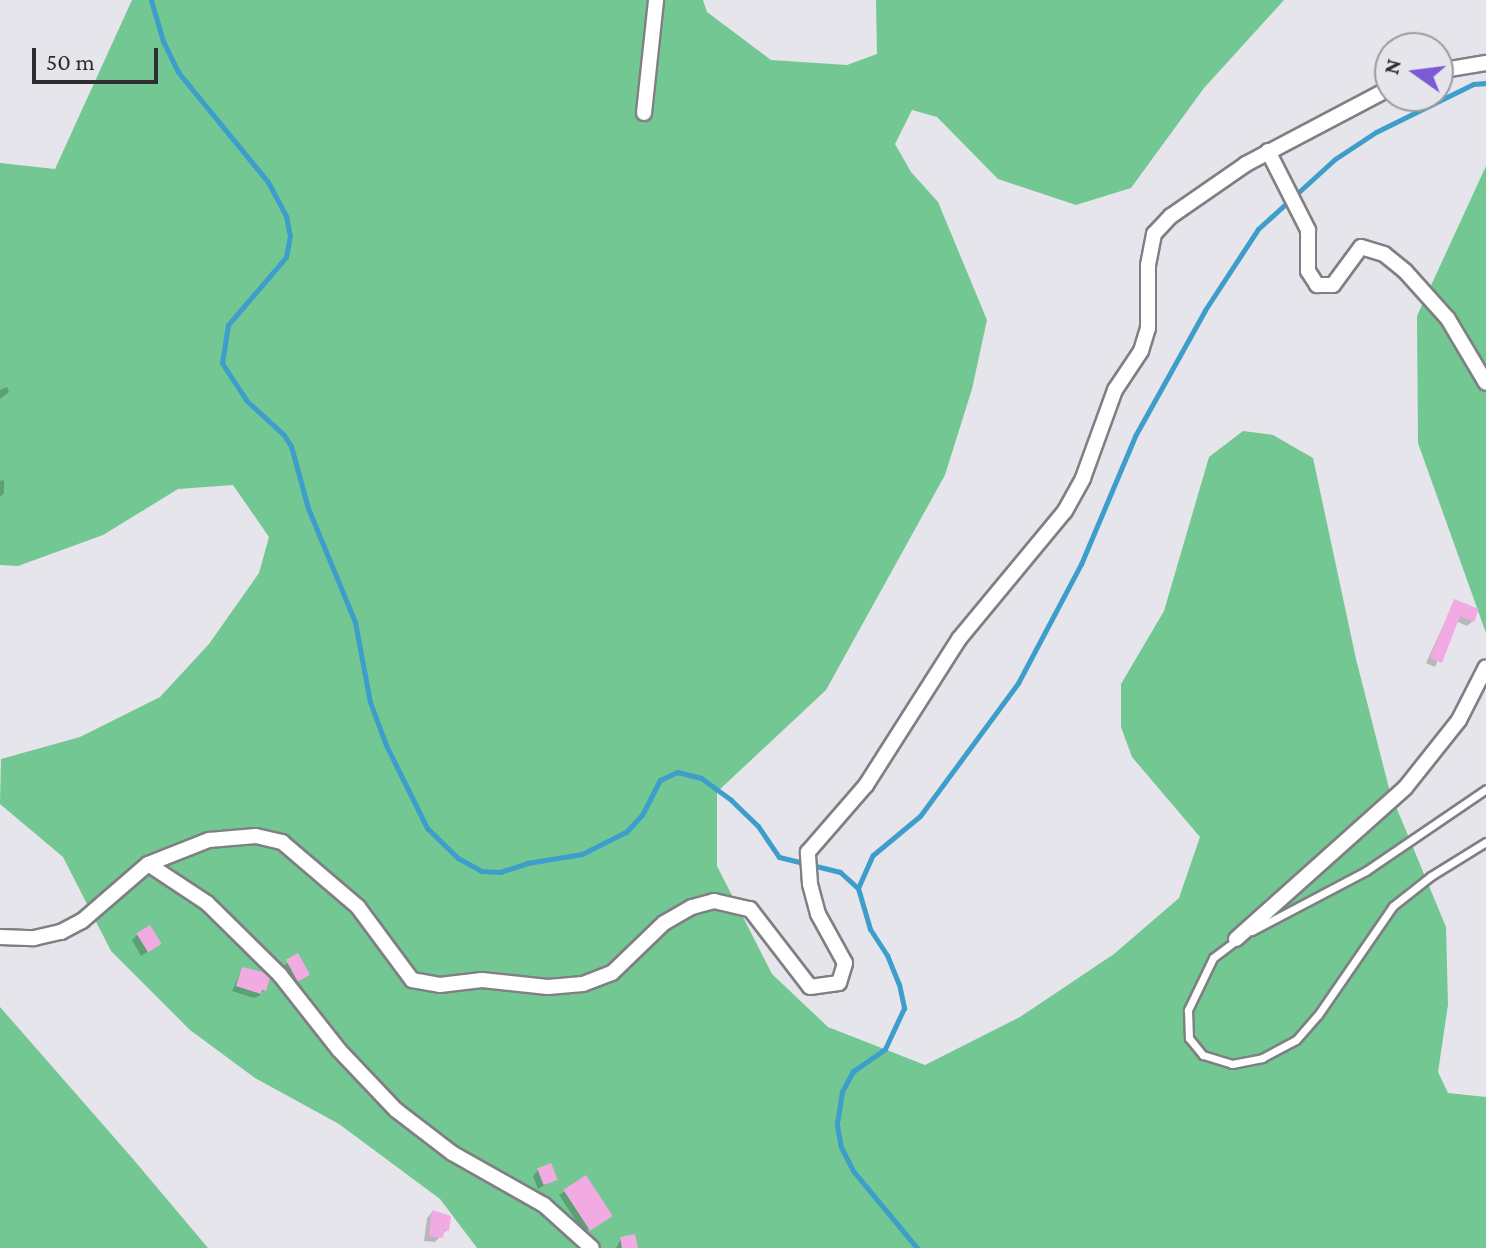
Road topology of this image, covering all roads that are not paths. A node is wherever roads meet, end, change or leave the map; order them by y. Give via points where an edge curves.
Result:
1 (656, 0) edge
2 (1486, 63) edge
3 (1454, 68) edge
4 (1374, 97) edge
5 (644, 113) dead end
6 (1271, 156) junction
7 (1486, 383) edge
8 (1486, 667) edge
9 (1486, 789) edge
10 (1486, 842) edge
11 (148, 864) junction
12 (0, 937) edge
13 (1236, 939) junction
14 (592, 1248) edge

1 - 5 street
2 - 3 street
4 - 6 street
6 - 7 street via 1308,230 1308,271 1317,285 1333,285 1361,247 1384,254 1448,319
6 - 11 street via 1171,216 1154,234 1148,265 1148,328 1141,351 1115,390 1083,478 1065,511 966,629 866,785 808,852 818,914 845,963 839,983 810,987 750,909 714,901 664,923 612,973 583,984 548,987 482,980 440,985 403,973 358,907 282,842 256,836 209,840
8 - 13 street via 1459,720 1405,788
9 - 13 lane via 1366,871
10 - 13 lane via 1393,906 1296,1040 1262,1058 1232,1064 1203,1055 1189,1038 1188,1010 1213,958
11 - 12 street via 82,921 61,932
11 - 14 street via 207,903 280,975 339,1050 396,1110 452,1153 544,1205

